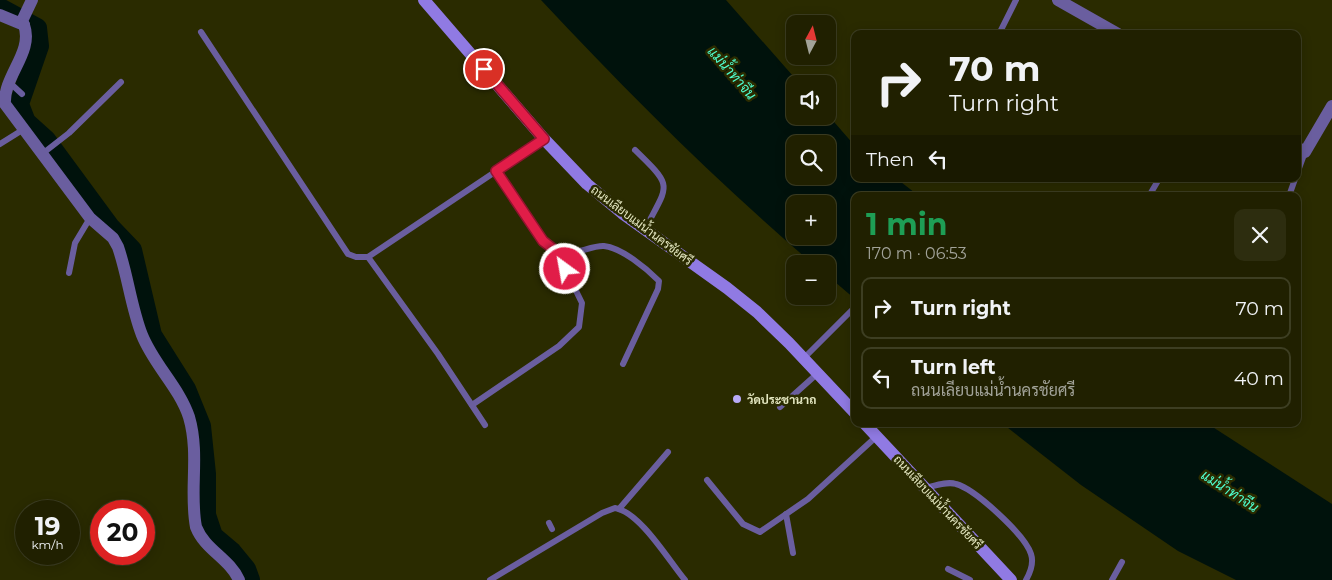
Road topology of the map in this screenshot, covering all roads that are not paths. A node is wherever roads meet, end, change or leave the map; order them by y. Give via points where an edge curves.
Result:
1 (424, 0) edge
2 (1016, 0) edge
3 (1058, 0) edge
4 (26, 14) edge
5 (0, 16) edge
6 (1109, 28) edge
7 (1000, 30) edge
8 (201, 32) dead end
9 (121, 82) dead end
10 (11, 83) junction
11 (20, 92) dead end
12 (1332, 106) edge
13 (24, 130) junction
14 (544, 139) junction
15 (0, 144) edge
16 (636, 150) dead end
17 (1301, 150) edge
18 (45, 152) junction
19 (496, 171) junction
20 (90, 218) junction
21 (645, 229) junction
22 (557, 252) junction
23 (368, 257) junction
24 (69, 273) dead end
25 (851, 311) edge
26 (804, 358) junction
27 (624, 364) dead end
28 (818, 373) junction
29 (472, 405) junction
30 (780, 407) dead end
31 (851, 409) edge
32 (485, 425) dead end
33 (868, 427) edge
34 (877, 436) junction
35 (668, 452) dead end
36 (707, 480) dead end
37 (925, 488) junction
38 (619, 509) junction
39 (786, 514) junction
40 (793, 553) dead end
41 (1122, 562) dead end
42 (948, 569) dead end
43 (238, 579) edge
44 (490, 580) edge
45 (685, 580) edge
46 (970, 580) edge
47 (1011, 580) edge
48 (1026, 580) edge
49 (1112, 580) edge

1 - 14 main road, ถนนเลียบแม่น้ำนครชัยศรี
2 - 7 lane
3 - 6 street
4 - 5 street
4 - 10 street via 27,41
8 - 23 lane via 348,254
9 - 18 lane
10 - 11 lane
10 - 13 street via 5,104
12 - 17 street
13 - 15 lane
13 - 18 street
14 - 19 lane
14 - 21 main road, ถนนเลียบแม่น้ำนครชัยศรี via 587,184
16 - 21 lane via 661,175 665,185
18 - 20 street
19 - 22 lane via 543,241
19 - 23 lane
20 - 24 lane via 75,243
20 - 43 street via 113,238 118,248 142,336 178,393 189,417 195,462 194,519 200,536 227,561
21 - 26 main road, ถนนเลียบแม่น้ำนครชัยศรี via 757,312
22 - 27 lane via 602,246 615,248 658,281 658,289
22 - 29 lane via 582,303 579,328 559,346
23 - 29 lane
25 - 26 lane
26 - 28 main road, ถนนเลียบแม่น้ำนครชัยศรี
28 - 30 lane
28 - 31 main road, ถนนเลียบแม่น้ำนครชัยศรี
29 - 32 lane
33 - 34 main road, ถนนเลียบแม่น้ำนครชัยศรี
34 - 37 main road, ถนนเลียบแม่น้ำนครชัยศรี
34 - 39 lane via 808,499
35 - 38 lane
36 - 39 lane via 743,524 750,528 760,532
37 - 47 main road, ถนนเลียบแม่น้ำนครชัยศรี
37 - 48 lane via 953,483 970,489 986,502 1031,553 1033,562
38 - 44 lane via 609,509
38 - 45 lane via 647,532
39 - 40 lane
41 - 49 lane
42 - 46 lane

